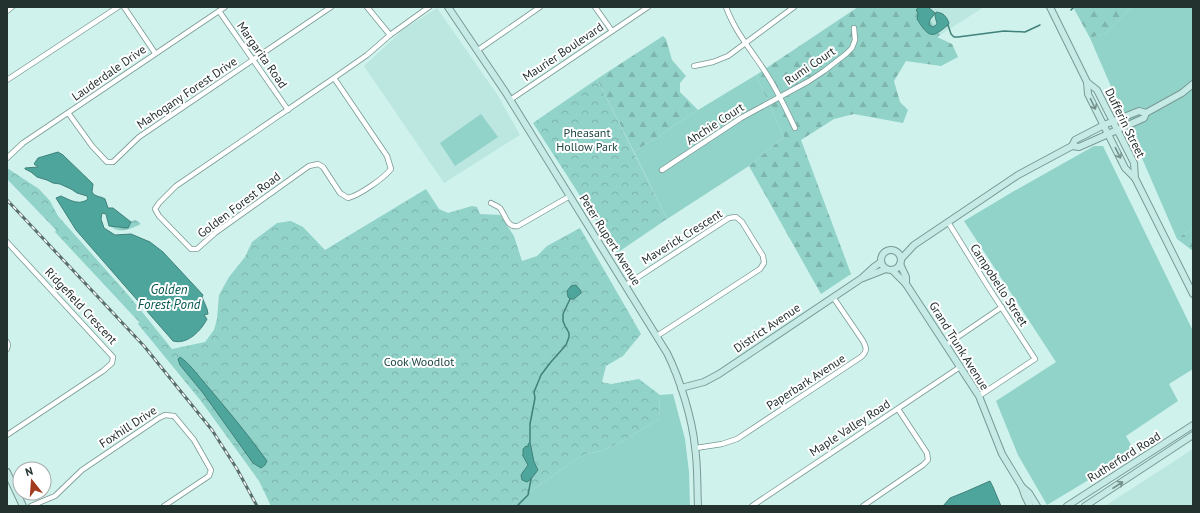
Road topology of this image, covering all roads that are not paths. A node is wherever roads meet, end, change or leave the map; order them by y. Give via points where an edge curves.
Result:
1 (12, 7) edge
2 (118, 7) edge
3 (124, 7) edge
4 (225, 7) edge
5 (331, 7) edge
6 (367, 7) edge
7 (428, 7) edge
8 (448, 7) edge
9 (540, 7) edge
10 (595, 7) edge
11 (648, 7) edge
12 (726, 7) edge
13 (794, 7) edge
14 (1050, 7) edge
15 (7, 11) edge
16 (219, 11) junction
17 (854, 28) dead end
18 (612, 31) junction
19 (390, 35) junction
20 (746, 43) junction
21 (478, 50) junction
22 (156, 53) junction
23 (253, 60) junction
24 (694, 66) dead end
25 (334, 78) junction
26 (7, 80) edge
27 (1087, 82) junction
28 (1193, 84) edge
29 (780, 97) junction
30 (510, 100) junction
31 (288, 110) junction
32 (1146, 113) junction
33 (68, 114) junction
34 (1113, 122) junction
35 (1104, 126) junction
36 (795, 128) dead end
37 (1117, 131) junction
38 (1108, 134) junction
39 (1072, 146) junction
40 (7, 158) edge
41 (662, 170) dead end
42 (1135, 178) junction
43 (570, 196) junction
44 (491, 203) dead end
45 (948, 222) junction
46 (7, 242) edge
47 (914, 245) junction
48 (897, 252) junction
49 (901, 261) junction
50 (881, 262) junction
51 (889, 270) junction
52 (862, 278) junction
53 (906, 284) junction
54 (626, 285) junction
55 (1193, 294) edge
56 (833, 297) junction
57 (1002, 307) junction
58 (657, 336) junction
59 (7, 342) edge
60 (946, 345) junction
61 (7, 349) edge
62 (960, 367) junction
63 (681, 388) junction
64 (979, 396) junction
65 (898, 409) junction
66 (1193, 425) edge
67 (7, 435) edge
68 (1193, 435) edge
69 (696, 448) junction
70 (7, 472) edge
71 (1022, 487) junction
72 (23, 506) edge
73 (31, 506) edge
74 (164, 506) edge
75 (698, 506) edge
76 (752, 506) edge
77 (863, 506) edge
78 (1030, 506) edge
79 (1037, 506) edge
80 (1067, 506) edge
81 (1085, 506) edge

1 - 15 street
2 - 26 street
3 - 22 street
4 - 16 street, Lauderdale Drive
5 - 23 street, Mahogany Forest Drive
6 - 19 street
7 - 19 street, Golden Forest Road
8 - 21 street, Peter Rupert Avenue
9 - 21 street
10 - 18 street
11 - 18 street, Maurier Boulevard
12 - 20 street via 734,26
13 - 20 street
14 - 27 street, Dufferin Street
16 - 22 street, Lauderdale Drive
16 - 23 street, Margarita Road
17 - 29 street, Rumi Court via 855,40 846,54 817,76
18 - 30 street, Maurier Boulevard
19 - 25 street, Golden Forest Road
20 - 24 street via 728,56
20 - 29 street
21 - 30 street, Peter Rupert Avenue
22 - 33 street, Lauderdale Drive
23 - 31 street, Margarita Road
23 - 33 street, Mahogany Forest Drive via 140,137 113,162 107,162
25 - 31 street, Golden Forest Road
25 - 31 street, Golden Forest Road via 387,156 391,169 387,174 356,196 348,198 340,193 323,167 318,164 309,166 215,233 197,249 191,249 156,212 159,203 176,186
27 - 34 street, Dufferin Street via 1097,90
27 -> 35 street, Dufferin Street via 1088,94
28 - 32 street
29 - 36 street
29 - 41 street, Ahchie Court via 741,118
30 - 43 street, Peter Rupert Avenue
32 - 34 street via 1139,111
32 - 37 street via 1144,118
33 - 40 street, Lauderdale Drive via 23,143
34 - 35 street
34 - 37 street, Dufferin Street
35 - 38 street, Dufferin Street
35 - 39 street via 1075,140
37 - 38 street
37 - 42 street, Dufferin Street via 1134,164
38 - 39 street via 1079,147
38 -> 42 street, Dufferin Street via 1125,168
39 - 45 street via 1018,175
42 - 55 street, Dufferin Street
43 - 44 street via 514,227 509,224 499,207
43 - 54 street, Peter Rupert Avenue
45 - 47 street
45 - 57 street, Campobello Street
46 - 67 street, Ridgefield Crescent via 113,357 112,363 103,371
47 - 48 street
47 - 49 street
48 - 49 street
48 - 50 street via 884,252
49 - 51 street via 897,268
49 - 53 street, Grand Trunk Avenue
50 - 51 street
50 - 52 street, District Avenue
51 - 52 street, District Avenue
51 - 53 street, Grand Trunk Avenue
52 - 56 street, District Avenue
53 - 60 street, Grand Trunk Avenue
54 - 58 street, Peter Rupert Avenue
54 - 58 street, Maverick Crescent via 729,218 736,217 742,222 763,256 764,263 760,269
56 - 63 street, District Avenue via 719,374 704,382
56 - 69 street, Paperbark Avenue via 866,347 866,353 737,439
57 - 60 street
57 - 64 street, Campobello Street via 1035,358
58 - 63 street, Peter Rupert Avenue via 674,367
59 - 61 street
60 - 62 street, Grand Trunk Avenue
62 - 64 street, Grand Trunk Avenue
62 - 65 street, Maple Valley Road
63 - 69 street, Peter Rupert Avenue
64 - 71 street, Grand Trunk Avenue via 1002,454
65 - 76 street, Maple Valley Road
65 - 77 street via 927,453 928,460 923,466
66 - 80 street, Rutherford Road
81 -> 68 street, Rutherford Road
69 - 75 street, Peter Rupert Avenue
70 - 72 street
71 - 78 street, Grand Trunk Avenue
71 - 79 street, Grand Trunk Avenue
73 - 74 street, Foxhill Drive via 55,496 82,470 165,415 174,416 194,440 211,470 209,476

